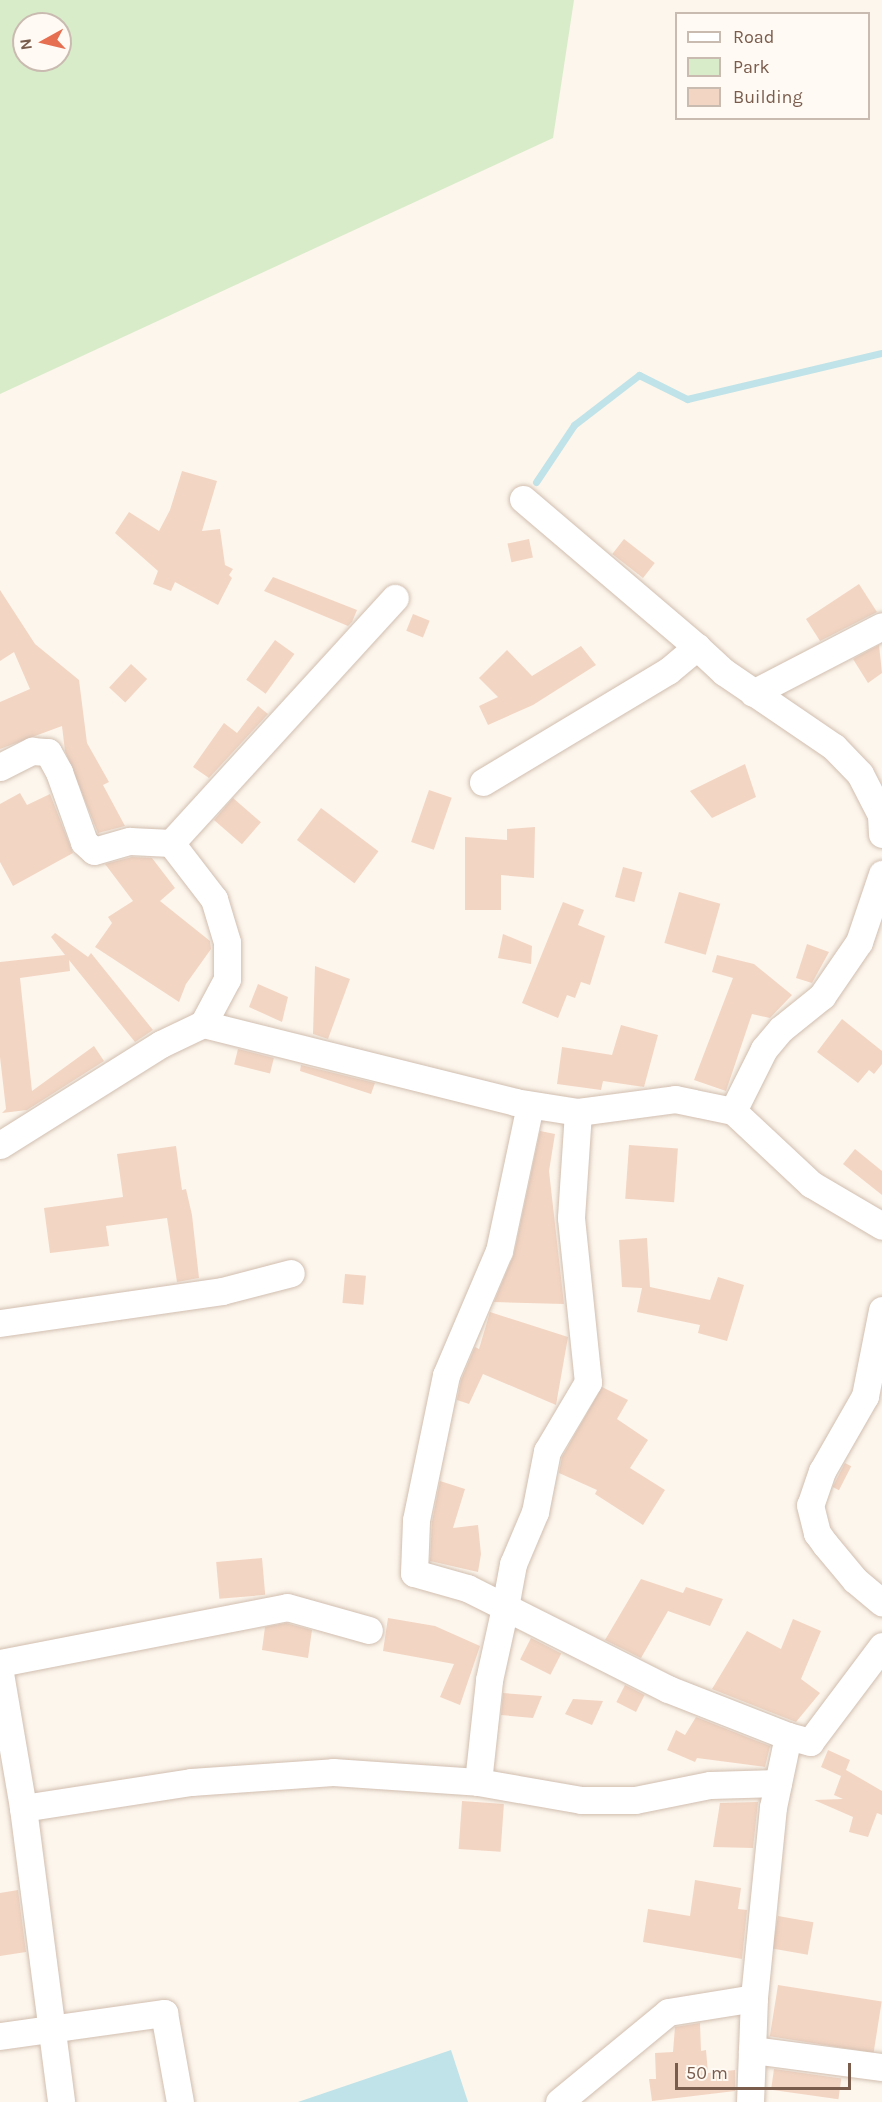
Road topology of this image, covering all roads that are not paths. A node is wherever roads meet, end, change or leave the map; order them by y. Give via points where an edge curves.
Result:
1 (523, 499) dead end
2 (395, 597) dead end
3 (882, 626) edge
4 (697, 647) junction
5 (753, 693) junction
6 (0, 767) edge
7 (483, 782) dead end
8 (882, 834) edge
9 (171, 843) junction
10 (882, 874) edge
11 (203, 1024) junction
12 (530, 1105) junction
13 (578, 1112) junction
14 (733, 1112) junction
15 (0, 1145) edge
16 (882, 1226) edge
17 (291, 1273) dead end
18 (882, 1310) edge
19 (0, 1323) edge
20 (882, 1602) edge
21 (505, 1607) junction
22 (369, 1630) dead end
23 (882, 1646) edge
24 (0, 1662) edge
25 (0, 1673) edge
26 (788, 1736) junction
27 (478, 1782) junction
28 (778, 1783) junction
29 (23, 1808) junction
30 (754, 1998) junction
31 (49, 2031) junction
32 (0, 2036) edge
33 (752, 2050) junction
34 (882, 2067) edge
35 (61, 2102) edge
36 (180, 2102) edge
37 (559, 2102) edge
38 (750, 2102) edge

1 - 4 street
2 - 9 street
3 - 5 street
4 - 5 street
4 - 7 street via 668,671
5 - 8 street via 834,747 860,774 881,815
6 - 9 street via 32,751 48,752 84,842 94,851 130,841
9 - 11 street via 214,899 227,942 227,979
10 - 14 street via 859,942 822,996 781,1029 764,1049
11 - 12 street
11 - 15 street via 161,1044
12 - 13 street
12 - 21 street via 499,1251 446,1376 416,1520 414,1573 467,1588
13 - 14 street via 675,1099
13 - 21 street via 571,1218 588,1382 547,1451 535,1512 513,1564
14 - 16 street via 811,1184
17 - 19 street via 222,1291
18 - 20 street via 865,1396 822,1471 810,1505 817,1533 825,1544 855,1580
21 - 26 street via 668,1689
21 - 27 street via 489,1680
22 - 24 street via 287,1606
23 - 26 street via 810,1742
25 - 29 street
26 - 28 street
27 - 28 street via 581,1800 635,1800 710,1785
27 - 29 street via 333,1772 279,1773 191,1782
28 - 30 street
29 - 31 street
30 - 33 street
30 - 37 street via 668,2012
31 - 32 street
31 - 35 street
31 - 36 street via 164,2013
33 - 34 street
33 - 38 street

